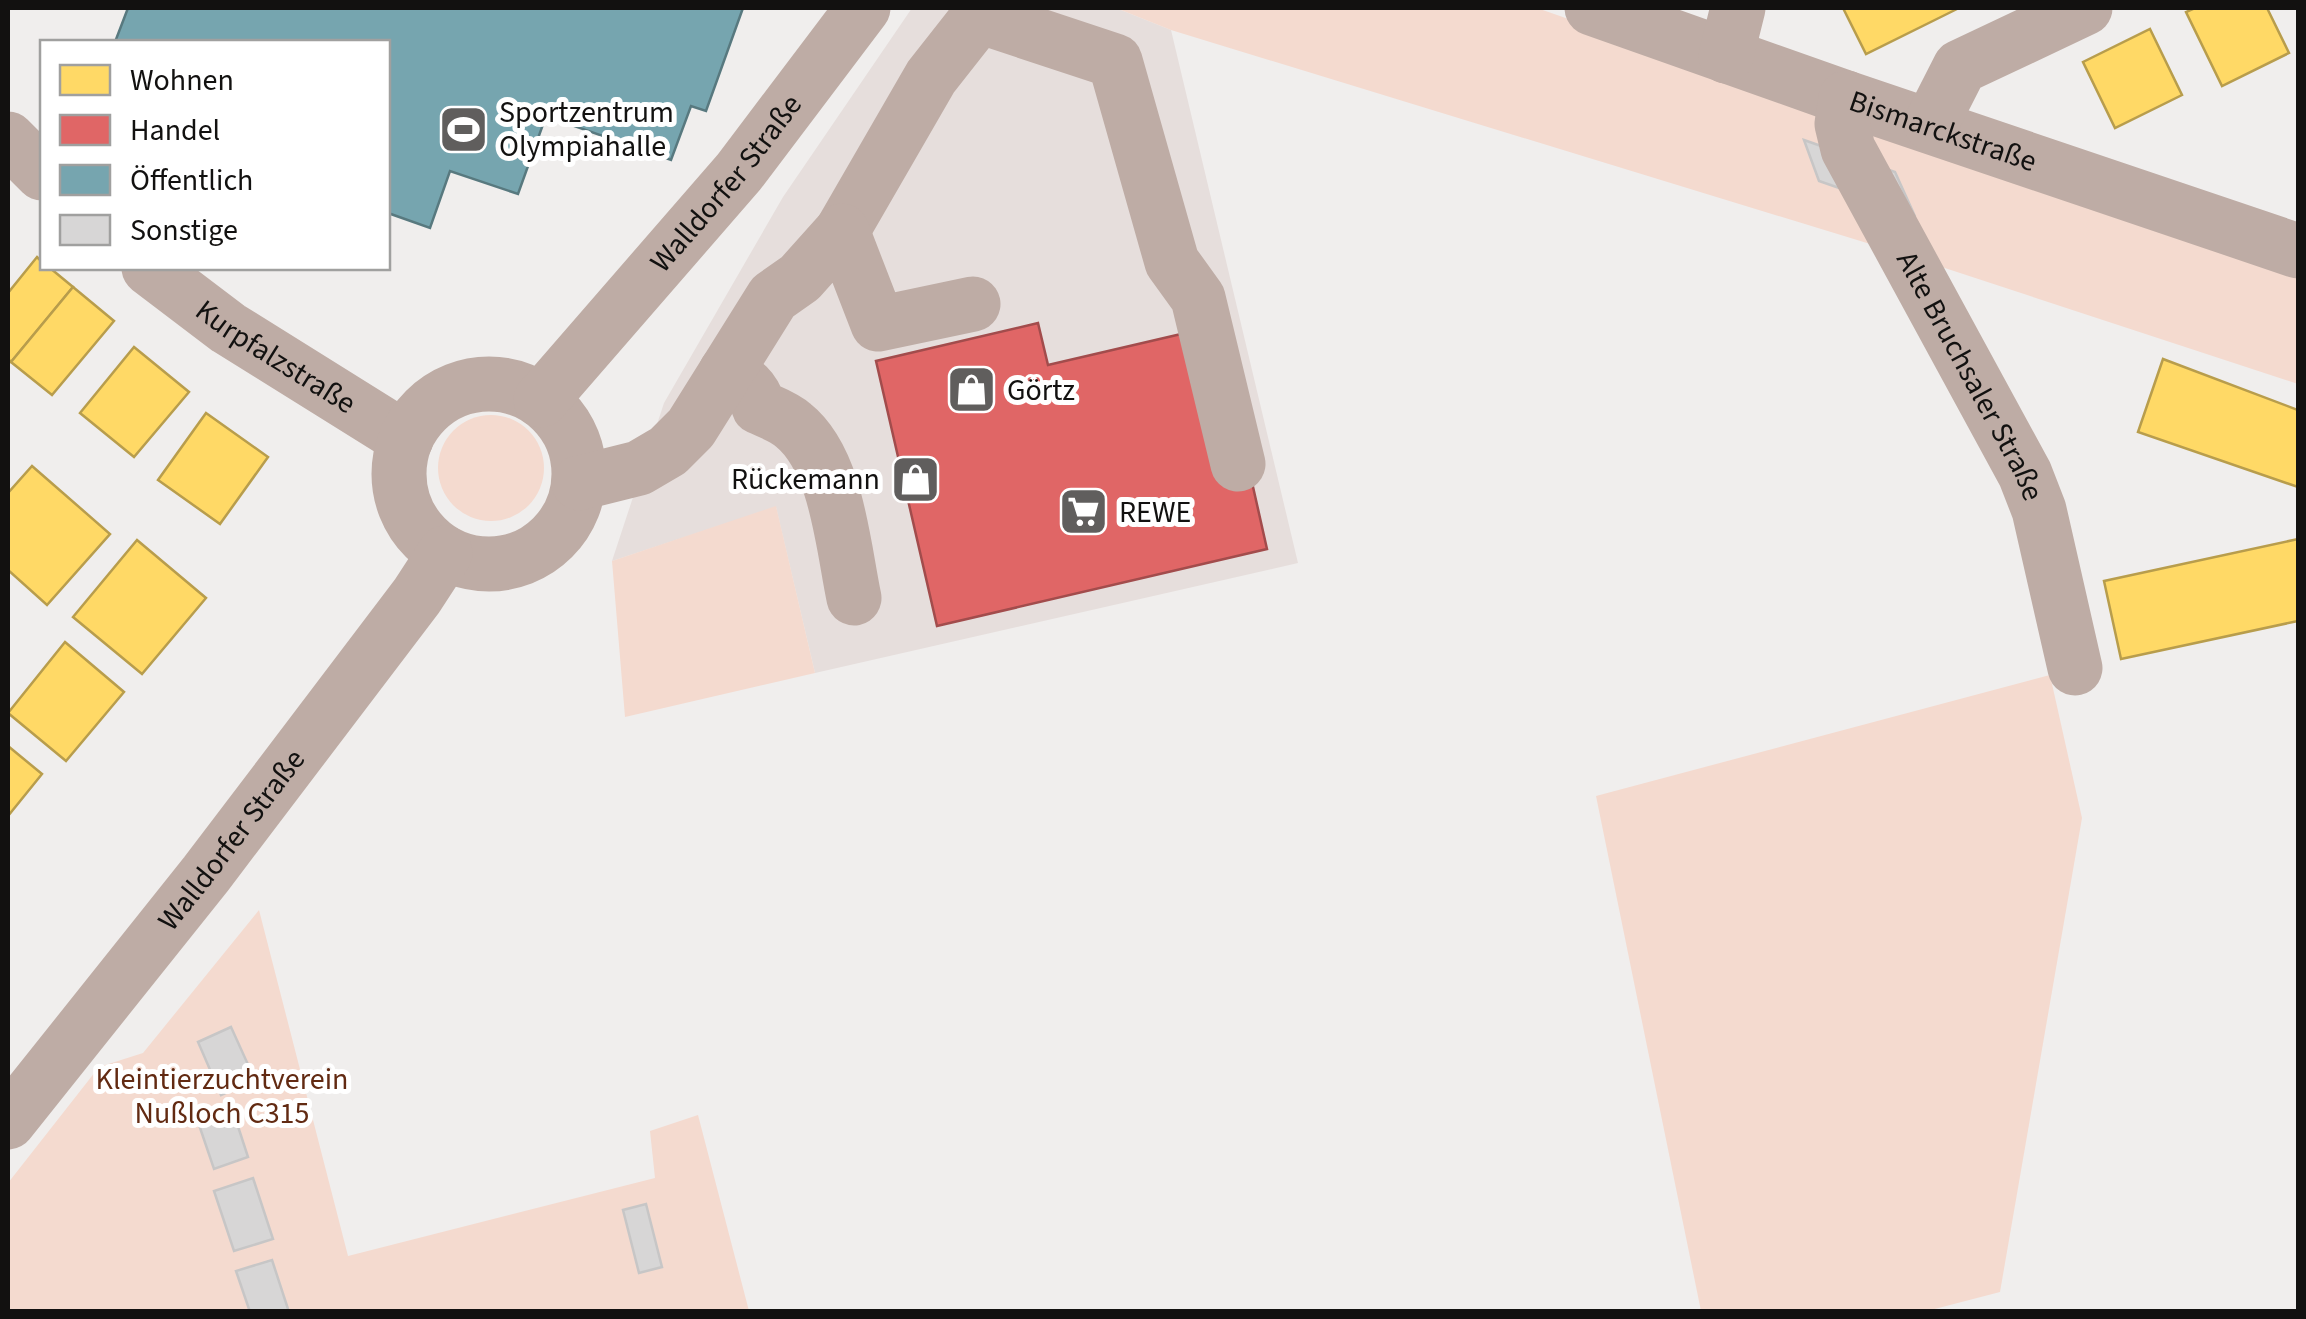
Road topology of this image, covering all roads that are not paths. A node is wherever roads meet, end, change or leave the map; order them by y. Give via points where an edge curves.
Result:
1 (864, 8) edge
2 (1592, 8) edge
3 (2085, 8) edge
4 (1732, 32) edge
5 (1846, 98) junction
6 (1931, 124) junction
7 (8, 139) edge
8 (40, 171) edge
9 (842, 231) junction
10 (2298, 250) edge
11 (152, 270) edge
12 (973, 304) dead end
13 (726, 372) junction
14 (541, 400) junction
15 (406, 439) junction
16 (1238, 464) dead end
17 (579, 483) junction
18 (445, 553) junction
19 (854, 598) dead end
20 (2075, 668) dead end
21 (8, 1122) edge

1 - 14 street, Walldorfer Straße via 739,172
2 - 4 street, Bismarckstraße
3 - 6 street via 1960,67
4 - 5 street, Bismarckstraße
5 - 6 street, Bismarckstraße
5 - 20 street, Alte Bruchsaler Straße via 1842,124 1848,149 2025,474
6 - 10 street, Bismarckstraße
7 - 8 street
9 - 12 street via 878,324
9 - 13 street via 800,278 772,297
9 - 16 street via 931,77 979,16 1115,61 1172,262 1198,298
11 - 15 street, Kurpfalzstraße via 228,328
13 - 17 street via 668,451 638,468
13 - 19 street via 747,384 759,407 792,423 810,442 830,482
14 - 15 street via 504,386 465,388 430,407
14 - 17 street via 567,428
15 - 18 street via 399,476 407,512
17 - 18 street via 559,532 531,554 479,564
18 - 21 street, Walldorfer Straße via 206,874

